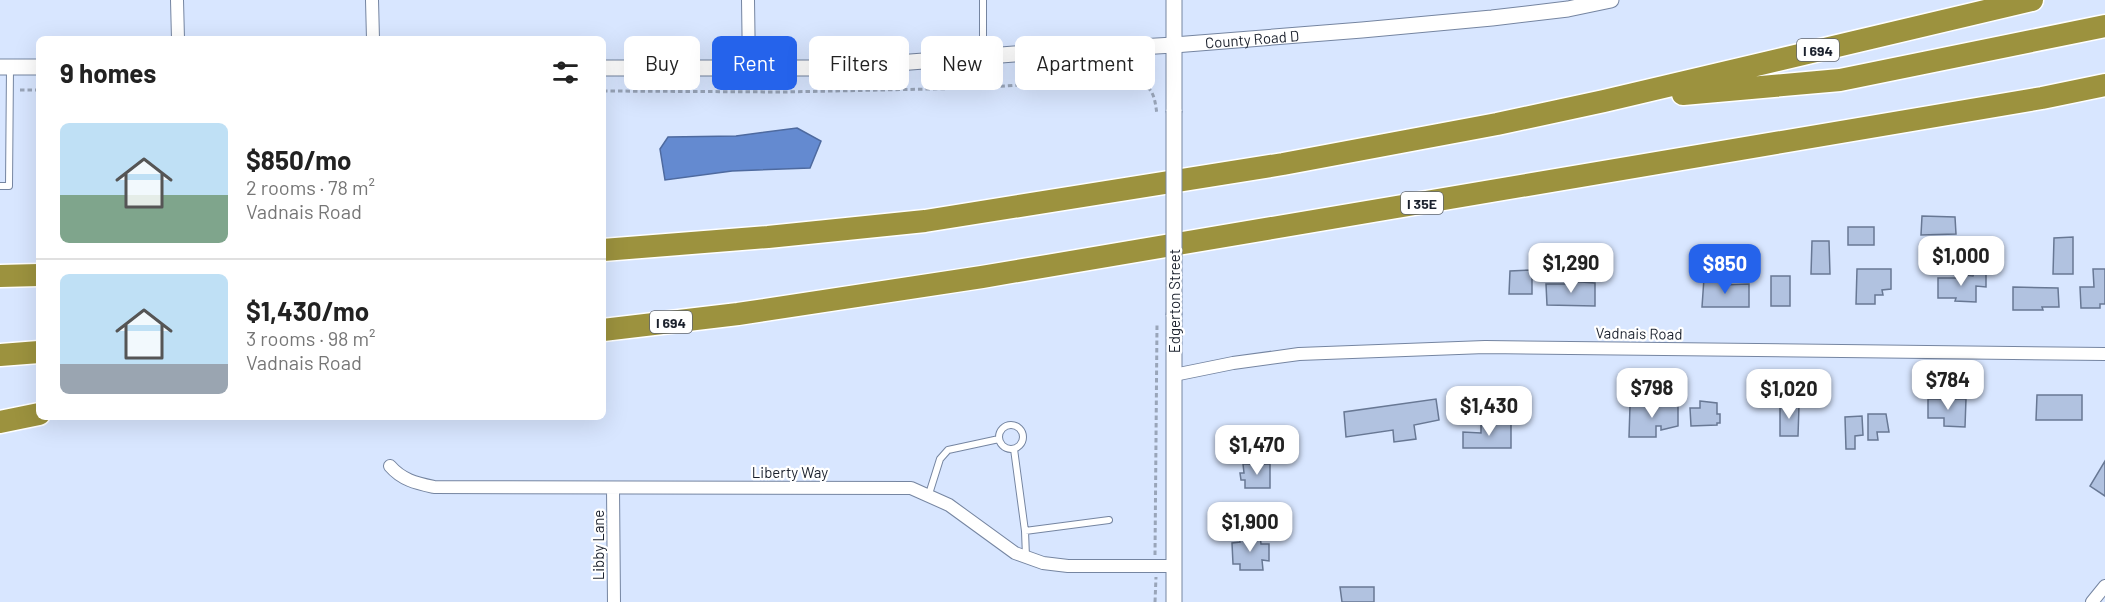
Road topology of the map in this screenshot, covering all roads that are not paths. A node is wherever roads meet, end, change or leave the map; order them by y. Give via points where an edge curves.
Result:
1 (177, 0) edge
2 (372, 0) edge
3 (748, 0) edge
4 (983, 0) edge
5 (1173, 0) edge
6 (1611, 0) edge
7 (2032, 0) edge
8 (2105, 26) edge
9 (178, 36) edge
10 (373, 36) edge
11 (749, 36) edge
12 (983, 36) edge
13 (1174, 45) junction
14 (1003, 55) edge
15 (921, 61) edge
16 (5, 67) edge
17 (36, 67) edge
18 (606, 68) edge
19 (712, 68) edge
20 (797, 68) edge
21 (2105, 85) edge
22 (1604, 101) junction
23 (0, 186) edge
24 (606, 250) edge
25 (36, 275) edge
26 (0, 276) edge
27 (738, 314) junction
28 (606, 322) edge
29 (606, 330) edge
30 (36, 352) edge
31 (2105, 354) edge
32 (0, 355) edge
33 (1174, 375) junction
34 (36, 401) edge
35 (0, 406) edge
36 (36, 415) edge
37 (0, 422) edge
38 (999, 439) junction
39 (1014, 449) junction
40 (390, 466) dead end
41 (613, 488) junction
42 (928, 494) junction
43 (1109, 520) dead end
44 (1025, 531) junction
45 (1026, 557) junction
46 (1174, 566) junction
47 (2105, 586) edge
48 (614, 602) edge
49 (1174, 602) edge
50 (2092, 602) edge

1 - 9 street
2 - 10 street
3 - 11 street
4 - 12 lane
5 - 13 street, Edgerton Street
6 - 13 street, County Road D via 1492,18
7 - 22 highway, I 694
8 - 22 highway via 1840,80
13 - 14 street, County Road D
13 - 33 street, Edgerton Street, bridge
15 - 20 street, County Road D
16 - 17 street
16 - 23 lane via 9,186
18 - 19 street, County Road D
21 - 27 highway, I 35E via 994,276
22 - 24 highway via 1304,160 924,221
25 - 26 highway
27 - 28 highway, I 35E
27 - 29 highway, I 694
30 - 32 highway
31 - 33 street, Vadnais Road via 1485,348 1299,354
33 - 46 street, Edgerton Street
34 - 35 highway
36 - 37 highway
38 - 39 lane via 1002,446
38 - 39 lane via 1004,428 1018,428 1023,434 1022,442
38 - 42 lane via 948,450 940,459
39 - 44 lane
40 - 41 street, Liberty Way via 415,483 434,486
41 - 42 street, Liberty Way via 887,486
41 - 48 street, Libby Lane
42 - 45 street, Liberty Way
43 - 44 lane
44 - 45 lane
45 - 46 street, Liberty Way via 1068,566
46 - 49 street, Edgerton Street
47 - 50 street

